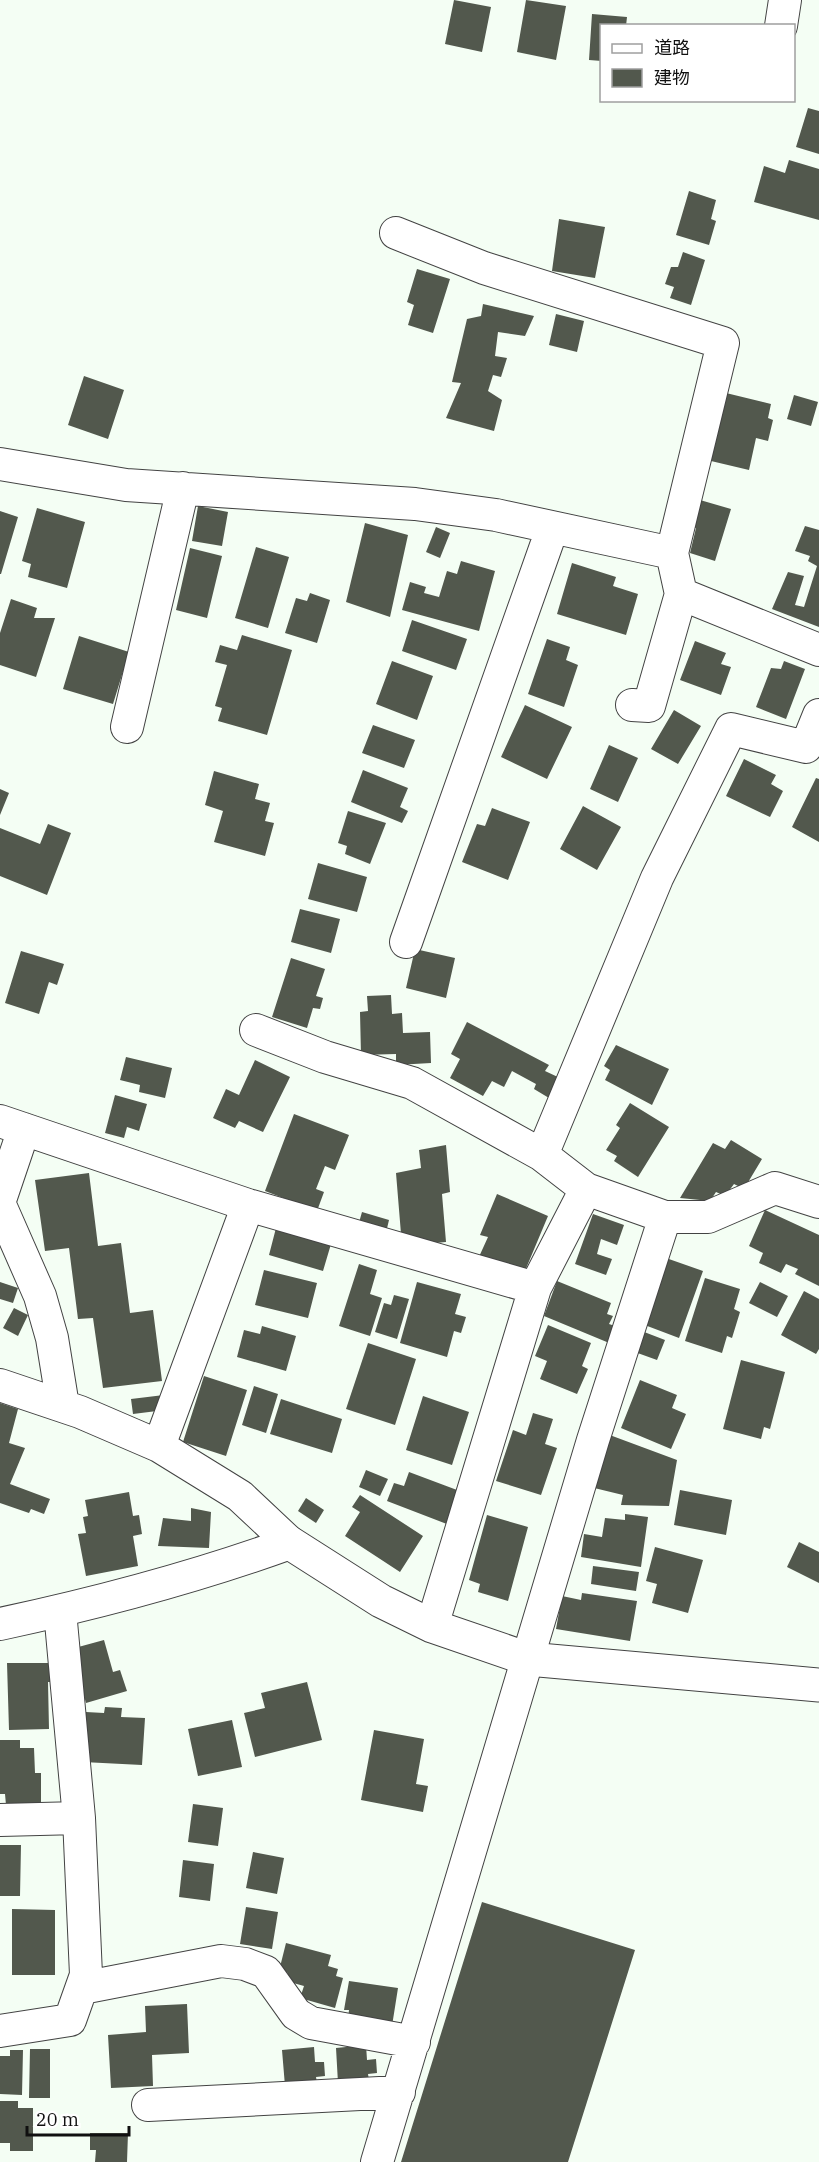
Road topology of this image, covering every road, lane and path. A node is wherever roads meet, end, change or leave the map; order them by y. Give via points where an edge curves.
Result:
1 (785, 0) edge
2 (781, 24) edge
3 (396, 233) dead end
4 (0, 464) edge
5 (183, 488) junction
6 (552, 529) junction
7 (672, 553) junction
8 (681, 594) junction
9 (819, 650) edge
10 (632, 705) dead end
11 (819, 715) edge
12 (128, 727) dead end
13 (406, 942) dead end
14 (256, 1030) dead end
15 (12, 1125) edge
16 (542, 1155) junction
17 (586, 1189) junction
18 (0, 1202) edge
19 (819, 1202) edge
20 (248, 1205) junction
21 (664, 1217) junction
22 (535, 1288) junction
23 (0, 1385) edge
24 (63, 1406) junction
25 (159, 1446) junction
26 (290, 1544) junction
27 (60, 1611) junction
28 (0, 1623) edge
29 (432, 1626) junction
30 (528, 1659) junction
31 (819, 1685) edge
32 (79, 1818) junction
33 (0, 1820) edge
34 (82, 1988) junction
35 (0, 2031) edge
36 (414, 2042) junction
37 (399, 2092) junction
38 (148, 2105) dead end
39 (377, 2162) edge

1 - 2 street
3 - 7 street via 484,268 723,343
4 - 5 street via 126,485
5 - 6 street via 415,504
5 - 12 street
6 - 7 street
6 - 13 street
7 - 8 street
8 - 9 street
8 - 10 street via 649,706
11 - 16 street via 806,747 731,729 657,878
14 - 16 street via 325,1057 412,1083
15 - 18 street
15 - 20 street
16 - 17 street
17 - 21 street
17 - 22 street
18 - 24 street via 40,1296 52,1338
19 - 21 street via 776,1188 708,1217
20 - 22 street
20 - 25 street
21 - 30 street
22 - 29 street
23 - 24 street
24 - 25 street
25 - 26 street via 240,1496
26 - 27 street via 218,1569
26 - 29 street via 381,1602
27 - 28 street
27 - 32 street
29 - 30 street
30 - 31 street
30 - 36 street
32 - 33 street
32 - 34 street via 86,1975
34 - 35 street via 70,2020
34 - 36 street via 221,1961 245,1964 266,1972 296,2014 311,2023
36 - 37 street
37 - 38 street
37 - 39 street

